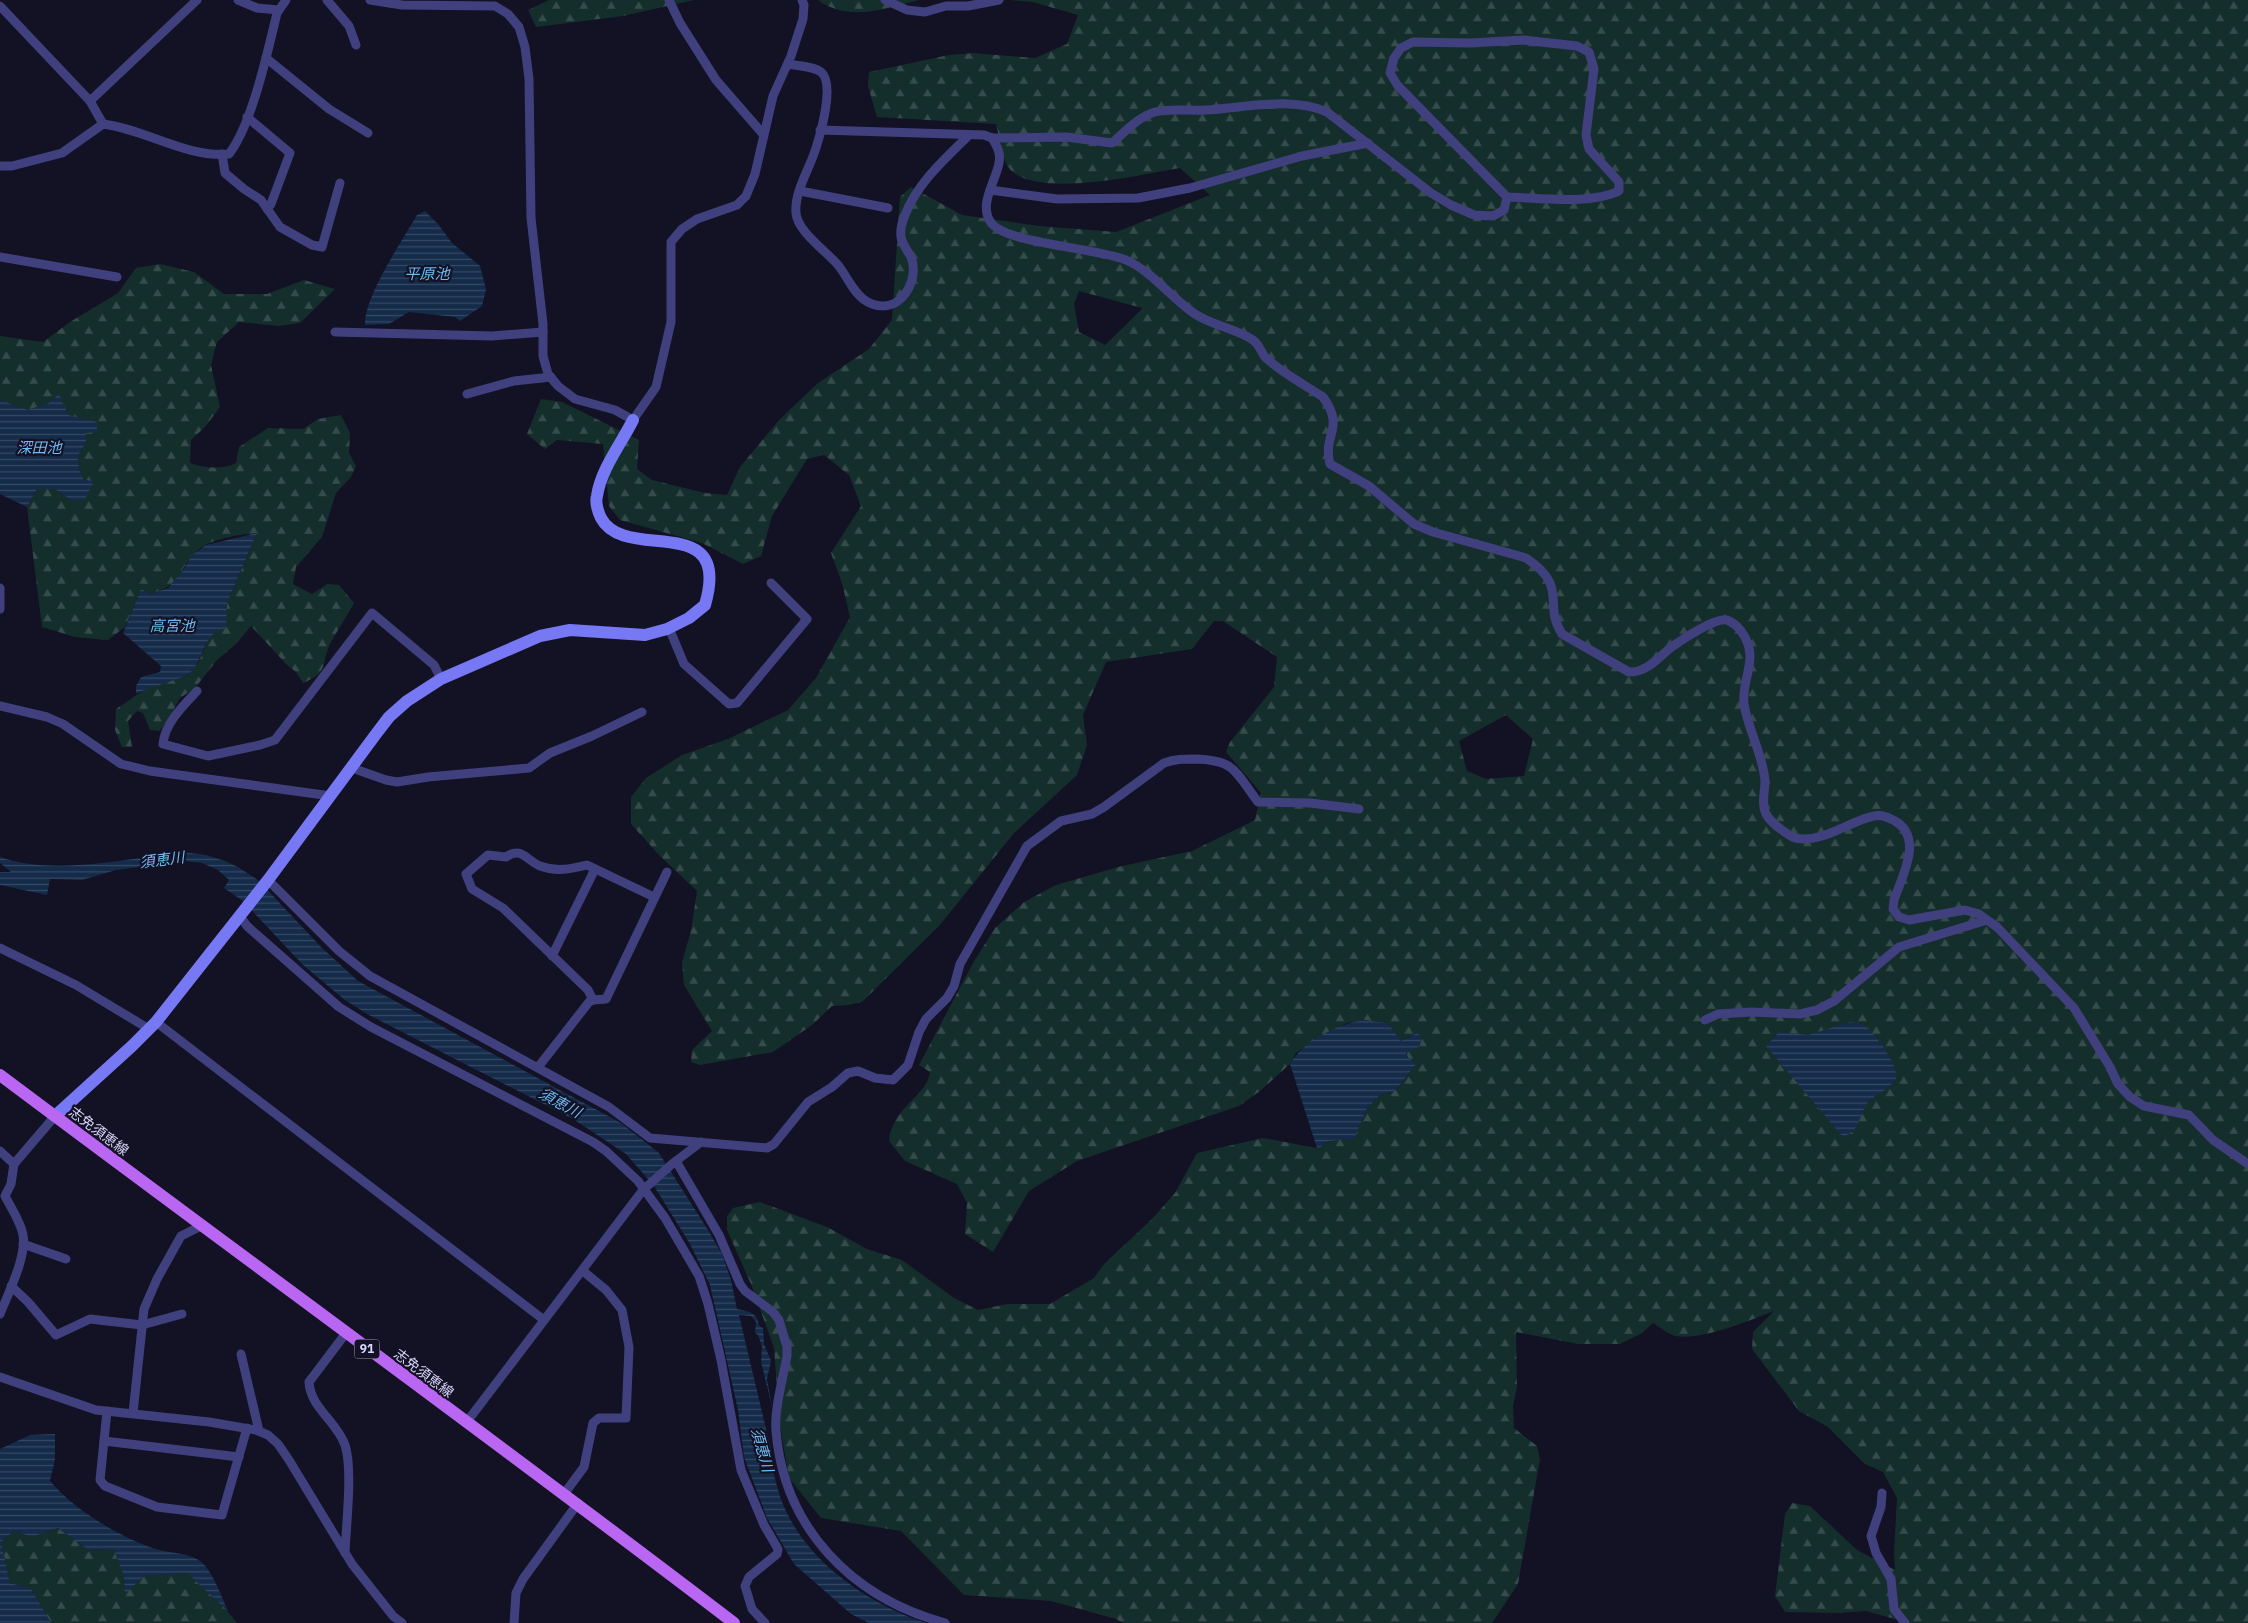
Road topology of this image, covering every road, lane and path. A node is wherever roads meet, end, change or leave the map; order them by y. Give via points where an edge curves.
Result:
1 (197, 0) edge
2 (238, 0) edge
3 (286, 0) edge
4 (327, 0) edge
5 (370, 0) edge
6 (669, 0) edge
7 (802, 0) edge
8 (885, 0) edge
9 (998, 0) edge
10 (0, 6) edge
11 (280, 10) junction
12 (356, 45) dead end
13 (266, 58) junction
14 (788, 64) junction
15 (90, 101) junction
16 (247, 117) junction
17 (103, 124) junction
18 (820, 130) junction
19 (368, 133) dead end
20 (763, 134) junction
21 (968, 135) junction
22 (992, 138) junction
23 (1368, 143) junction
24 (222, 154) junction
25 (0, 166) edge
26 (340, 183) dead end
27 (990, 190) junction
28 (800, 191) junction
29 (1507, 197) junction
30 (267, 208) junction
31 (888, 208) dead end
32 (0, 257) edge
33 (117, 277) dead end
34 (336, 332) dead end
35 (543, 332) junction
36 (551, 377) junction
37 (467, 394) dead end
38 (633, 420) junction
39 (771, 583) dead end
40 (0, 588) edge
41 (0, 609) edge
42 (669, 628) junction
43 (441, 679) junction
44 (197, 691) dead end
45 (0, 706) edge
46 (642, 712) dead end
47 (352, 768) junction
48 (331, 796) junction
49 (1359, 809) dead end
50 (595, 869) junction
51 (668, 872) dead end
52 (267, 882) junction
53 (654, 897) junction
54 (242, 913) junction
55 (1987, 920) junction
56 (0, 948) edge
57 (552, 956) junction
58 (593, 1000) junction
59 (1705, 1020) dead end
60 (152, 1026) junction
61 (539, 1066) junction
62 (0, 1075) edge
63 (55, 1116) junction
64 (701, 1142) junction
65 (0, 1151) edge
66 (674, 1162) junction
67 (14, 1164) junction
68 (2248, 1164) edge
69 (643, 1190) junction
70 (3, 1198) edge
71 (201, 1226) junction
72 (23, 1244) junction
73 (66, 1258) dead end
74 (582, 1271) junction
75 (11, 1286) junction
76 (0, 1314) edge
77 (182, 1314) dead end
78 (544, 1320) junction
79 (142, 1325) junction
80 (346, 1333) junction
81 (241, 1354) dead end
82 (0, 1377) edge
83 (107, 1411) junction
84 (133, 1413) junction
85 (466, 1423) junction
86 (247, 1428) junction
87 (259, 1431) junction
88 (104, 1441) junction
89 (239, 1457) junction
90 (1882, 1493) dead end
91 (564, 1494) junction
92 (578, 1503) junction
93 (345, 1553) junction
94 (402, 1623) edge
95 (514, 1623) edge
96 (734, 1623) edge
97 (764, 1623) edge
98 (946, 1623) edge
99 (1905, 1623) edge

1 - 15 street
2 - 11 street via 257,8
3 - 11 street
4 - 12 street via 349,26
5 - 35 street via 402,5 495,6 508,14 519,27 530,79 532,218
6 - 20 street via 716,80
7 - 14 street via 803,19
8 - 9 street via 907,10 925,12 946,6 968,6
10 - 15 street
11 - 13 street
13 - 16 street
13 - 19 street via 329,109
14 - 18 street via 820,71 826,78 828,96
14 - 20 street via 773,96
15 - 17 street
16 - 24 street via 237,144 229,154
16 - 30 street via 290,153
17 - 24 street via 123,126 211,156
17 - 25 street via 62,153
18 - 21 street
18 - 28 street
20 - 38 street via 755,174 746,196 737,205 697,219 671,242 671,322 656,387
21 - 22 street
21 - 28 street via 924,182 905,214 901,238 911,258 913,277 898,301 889,306 875,306 858,294 838,266 798,224 796,212
22 - 23 street via 1066,137 1112,143 1143,116 1157,112 1277,104 1312,105
22 - 27 street via 999,149 1000,162
23 - 27 street via 1302,156 1190,188 1138,198 1057,199
23 - 29 street via 1431,194 1474,215 1493,216 1504,210
24 - 30 street via 225,172
26 - 30 street via 322,247 280,227
27 - 55 street via 987,214 992,224 1000,229 1011,235 1128,261 1194,314 1256,342 1266,358 1323,396 1330,406 1334,417 1329,442 1330,464 1369,486 1414,524 1526,558 1538,566 1554,590 1556,624 1562,634 1630,672 1638,672 1714,621 1726,620 1738,627 1746,638 1751,662 1744,704 1763,769 1766,814 1774,825 1794,838 1806,839 1876,815 1887,816 1909,833 1910,846 1894,900 1893,909 1899,917 1909,920 1965,910
28 - 31 street
29 - 29 street via 1585,198 1619,191 1619,182 1589,149 1586,134 1594,69 1589,52 1578,46 1523,40 1413,42 1401,48 1390,73 1398,86
32 - 33 street
34 - 35 street via 492,336
35 - 36 street via 543,356
36 - 37 street via 514,381
36 - 38 street via 575,399 615,410
38 - 42 street via 604,474 596,497 605,525 622,536 680,543 696,550 705,559 710,575 705,605
39 - 42 street via 807,619 737,703 728,704 684,664
40 - 41 street
42 - 43 street via 645,635 570,630 540,636
43 - 44 street via 434,665 372,613 274,740 208,756 163,744 164,734 180,709
43 - 47 street via 407,701 390,717
45 - 48 street via 64,724 121,764 150,771
46 - 47 street via 550,753 529,768 397,782
47 - 48 street
48 - 52 street
49 - 64 street via 1310,803 1258,802 1232,767 1224,762 1175,759 1164,763 1092,814 1061,821 1027,846 960,964 954,986 947,998 926,1018 908,1065 893,1080 875,1078 858,1071 848,1073 808,1102 774,1144 766,1148
50 - 53 street
50 - 57 street
50 - 57 street via 587,865 568,870 540,866 518,852 506,857 488,855 466,874 472,889 503,908
51 - 53 street
52 - 54 street
52 - 61 street via 370,976
53 - 58 street via 606,999
54 - 60 street
54 - 69 street via 247,926 339,1007 371,1027 593,1142 638,1181
55 - 59 street via 1900,947 1834,1001 1817,1010 1800,1014 1718,1014
55 - 68 street via 2074,1008 2118,1084 2130,1098 2144,1106 2189,1115 2213,1140
56 - 60 street
57 - 58 street via 588,990
58 - 61 street via 588,1002
60 - 63 street
60 - 78 street via 219,1069
61 - 64 street via 610,1106 650,1138
62 - 63 main road, 志免須恵線 / 91
63 - 67 street
63 - 71 main road, 志免須恵線 / 91
64 - 66 street
65 - 67 street
66 - 69 street
66 - 98 street via 720,1235 740,1284 778,1320 787,1356 776,1431 784,1479 801,1518 819,1543 852,1577 892,1603
67 - 70 street via 11,1184
69 - 74 street
69 - 97 street via 665,1218 698,1276 708,1304 741,1470 760,1517 778,1549 777,1554 749,1577 745,1586 752,1609
70 - 72 street via 23,1234
71 - 79 street via 181,1236 147,1301
71 - 80 main road, 志免須恵線 / 91
72 - 73 street
72 - 75 street
74 - 78 street
74 - 91 street via 606,1290 622,1310 629,1347 626,1418 598,1418 593,1423 584,1467
75 - 76 street
75 - 79 street via 56,1335 90,1319
77 - 79 street
78 - 85 street
79 - 84 street
80 - 85 main road, 志免須恵線 / 91
80 - 93 street via 309,1382 320,1409 345,1445 348,1470
81 - 87 street
82 - 83 street
83 - 84 street
83 - 88 street
84 - 86 street
85 - 91 main road, 志免須恵線 / 91
86 - 87 street
86 - 89 street
87 - 93 street via 278,1444 290,1460
88 - 89 street
88 - 89 street via 100,1480 105,1486 158,1508 191,1512 222,1515
90 - 99 street via 1881,1507 1871,1536 1876,1553 1891,1579 1894,1609
91 - 92 main road, 志免須恵線 / 91
92 - 95 street via 523,1579 516,1593
92 - 96 main road, 志免須恵線 / 91
93 - 94 street via 393,1616

